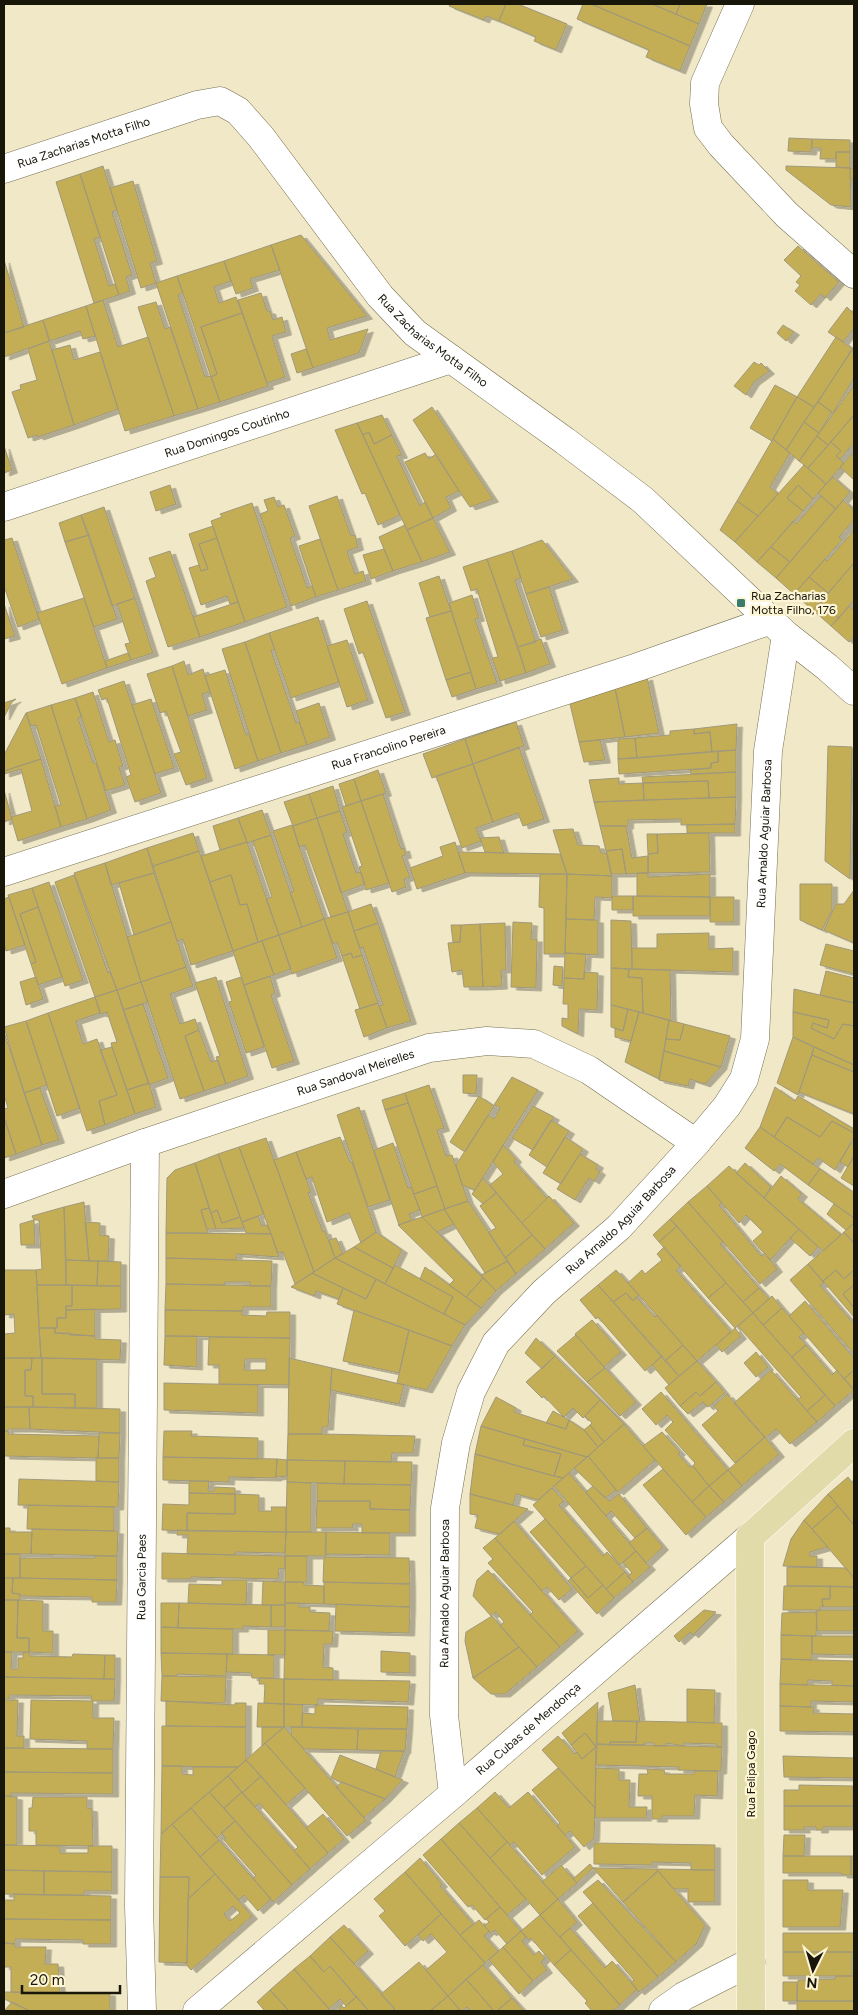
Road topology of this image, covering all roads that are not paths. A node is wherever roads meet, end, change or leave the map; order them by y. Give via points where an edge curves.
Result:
1 (740, 4) edge
2 (4, 169) edge
3 (854, 274) edge
4 (451, 359) junction
5 (4, 507) edge
6 (778, 627) junction
7 (854, 691) edge
8 (4, 872) edge
9 (145, 1143) junction
10 (696, 1143) junction
11 (4, 1194) edge
12 (854, 1443) edge
13 (750, 1537) junction
14 (453, 1794) junction
15 (751, 1962) junction
16 (142, 2011) edge
17 (197, 2011) edge
18 (663, 2011) edge
19 (750, 2011) edge

1 - 3 street via 706,84 704,104 708,128 787,215
2 - 4 street, Rua Zacharias Motta Filho via 197,105 220,101 238,112 261,137 380,296 415,333
4 - 5 street, Rua Domingos Coutinho
4 - 6 street, Rua Zacharias Motta Filho via 643,500
6 - 7 street, Rua Zacharias Motta Filho
6 - 8 street, Rua Francolino Pereira via 628,670
6 - 10 street, Rua Arnaldo Aguiar Barbosa via 768,751 755,1039 744,1079
9 - 10 street, Rua Sandoval Meirelles via 429,1048 487,1042 534,1044 589,1070
9 - 11 street, Rua Sandoval Meirelles
9 - 16 street, Rua Garcia Paes via 139,1896
10 - 14 street, Rua Arnaldo Aguiar Barbosa via 619,1227 544,1292 496,1343 470,1392 456,1444 445,1508 444,1715
12 - 13 main road, Rua Cubas de Mendonça
13 - 14 street, Rua Cubas de Mendonça
13 - 15 main road, Rua Felipa Gago
14 - 17 street, Rua Cubas de Mendonça
15 - 18 street via 684,1996
15 - 19 main road, Rua Felipa Gago

